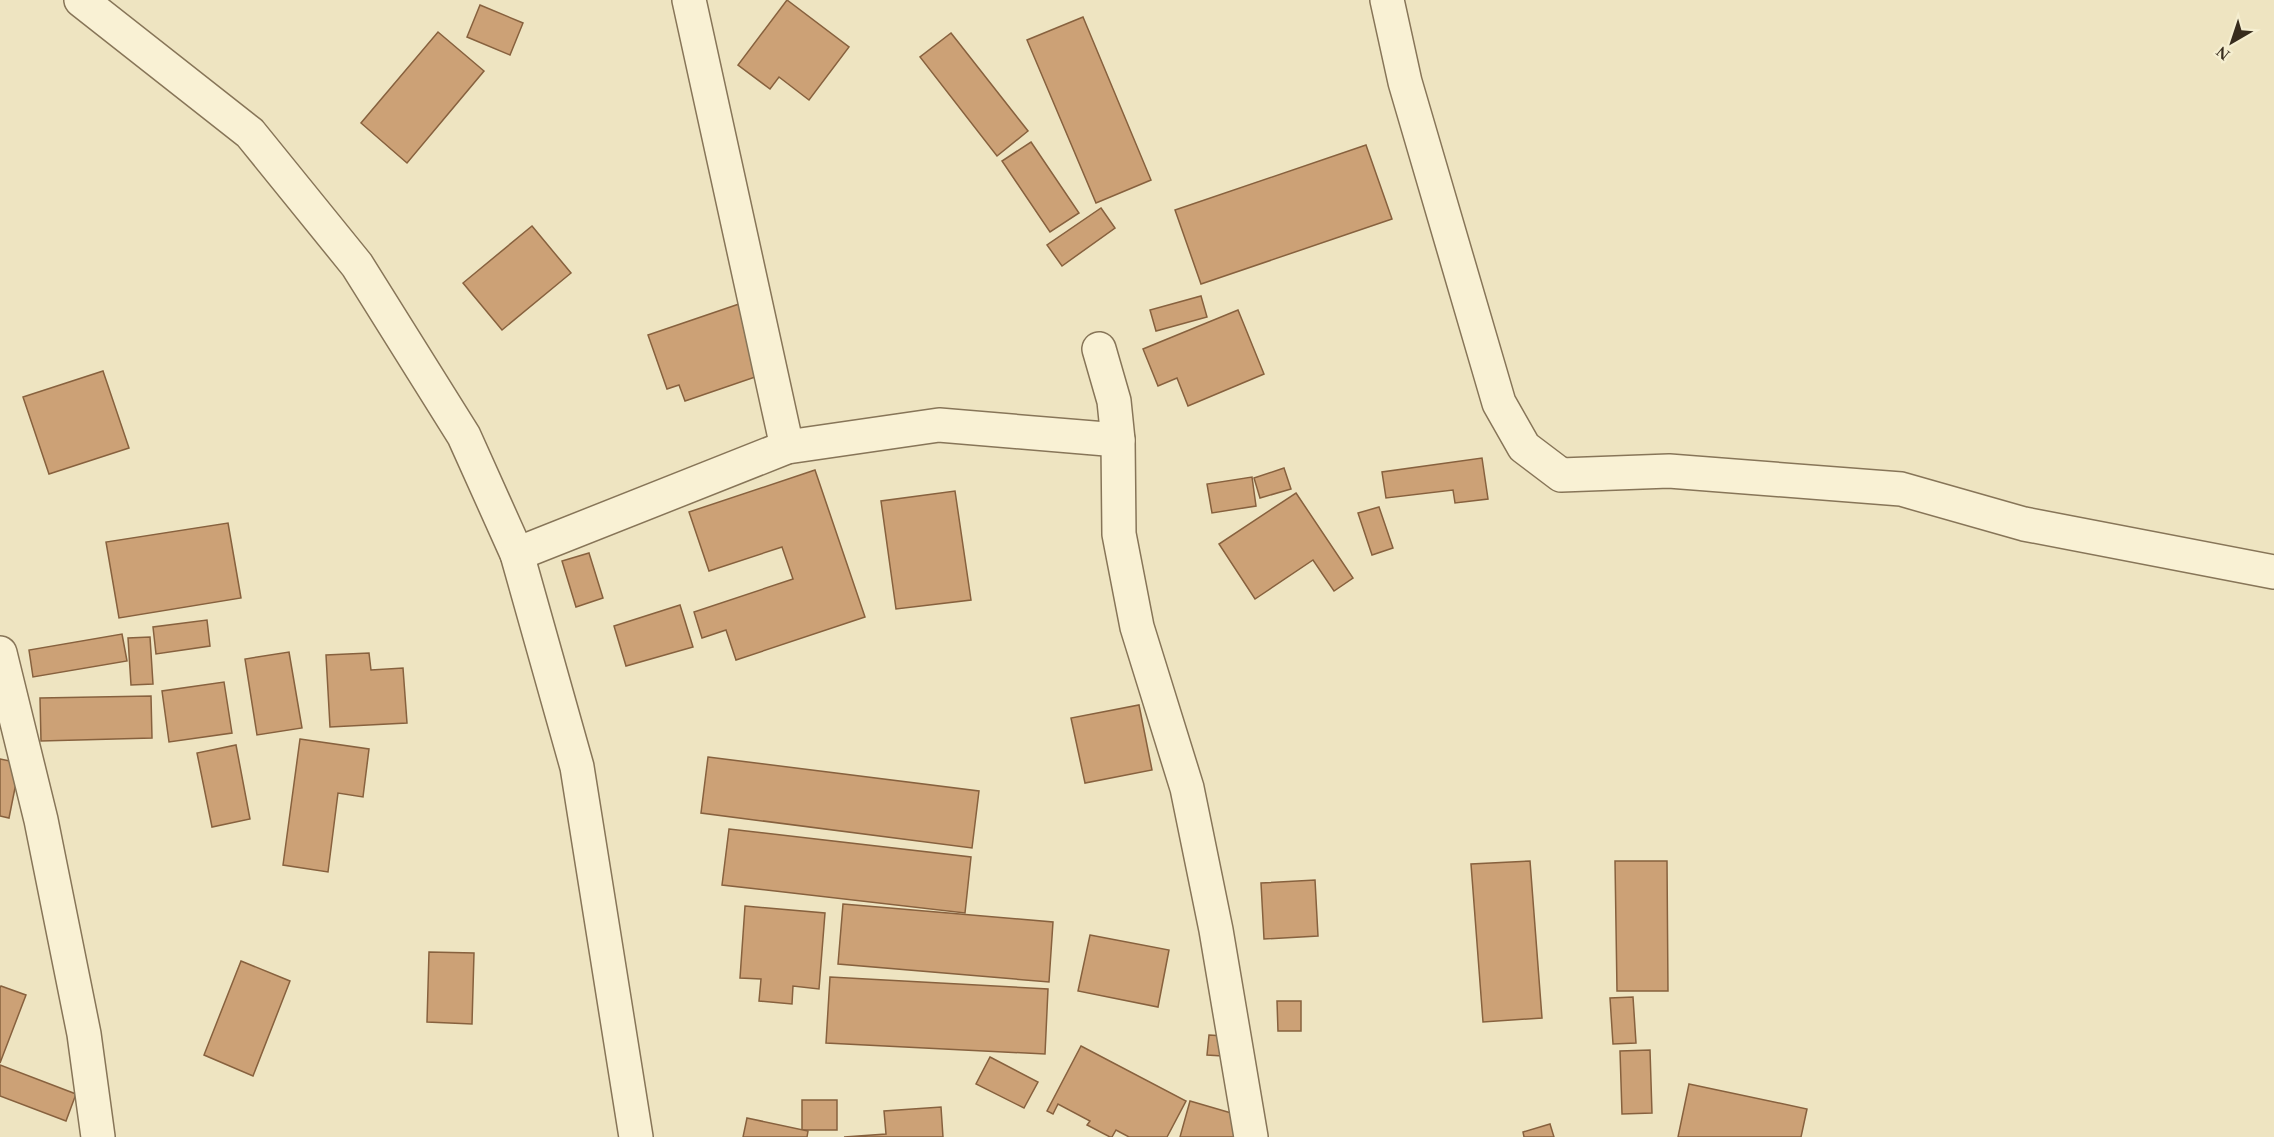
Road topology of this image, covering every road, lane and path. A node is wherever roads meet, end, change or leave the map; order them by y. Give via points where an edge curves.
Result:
1 (81, 0) edge
2 (690, 0) edge
3 (1387, 0) edge
4 (1099, 348) dead end
5 (1118, 440) junction
6 (787, 447) junction
7 (517, 554) junction
8 (2274, 572) edge
9 (0, 653) edge
10 (98, 1137) edge
11 (636, 1137) edge
12 (1251, 1137) edge

1 - 7 street via 250,133 357,265 464,436
2 - 6 street
3 - 8 street via 1405,82 1499,403 1524,447 1561,475 1669,471 1901,489 2024,524
4 - 5 street via 1114,401
5 - 6 street via 939,425
5 - 12 street via 1119,534 1137,627 1186,788 1216,930
6 - 7 street
7 - 11 street via 577,767
9 - 10 street via 41,820 84,1034

